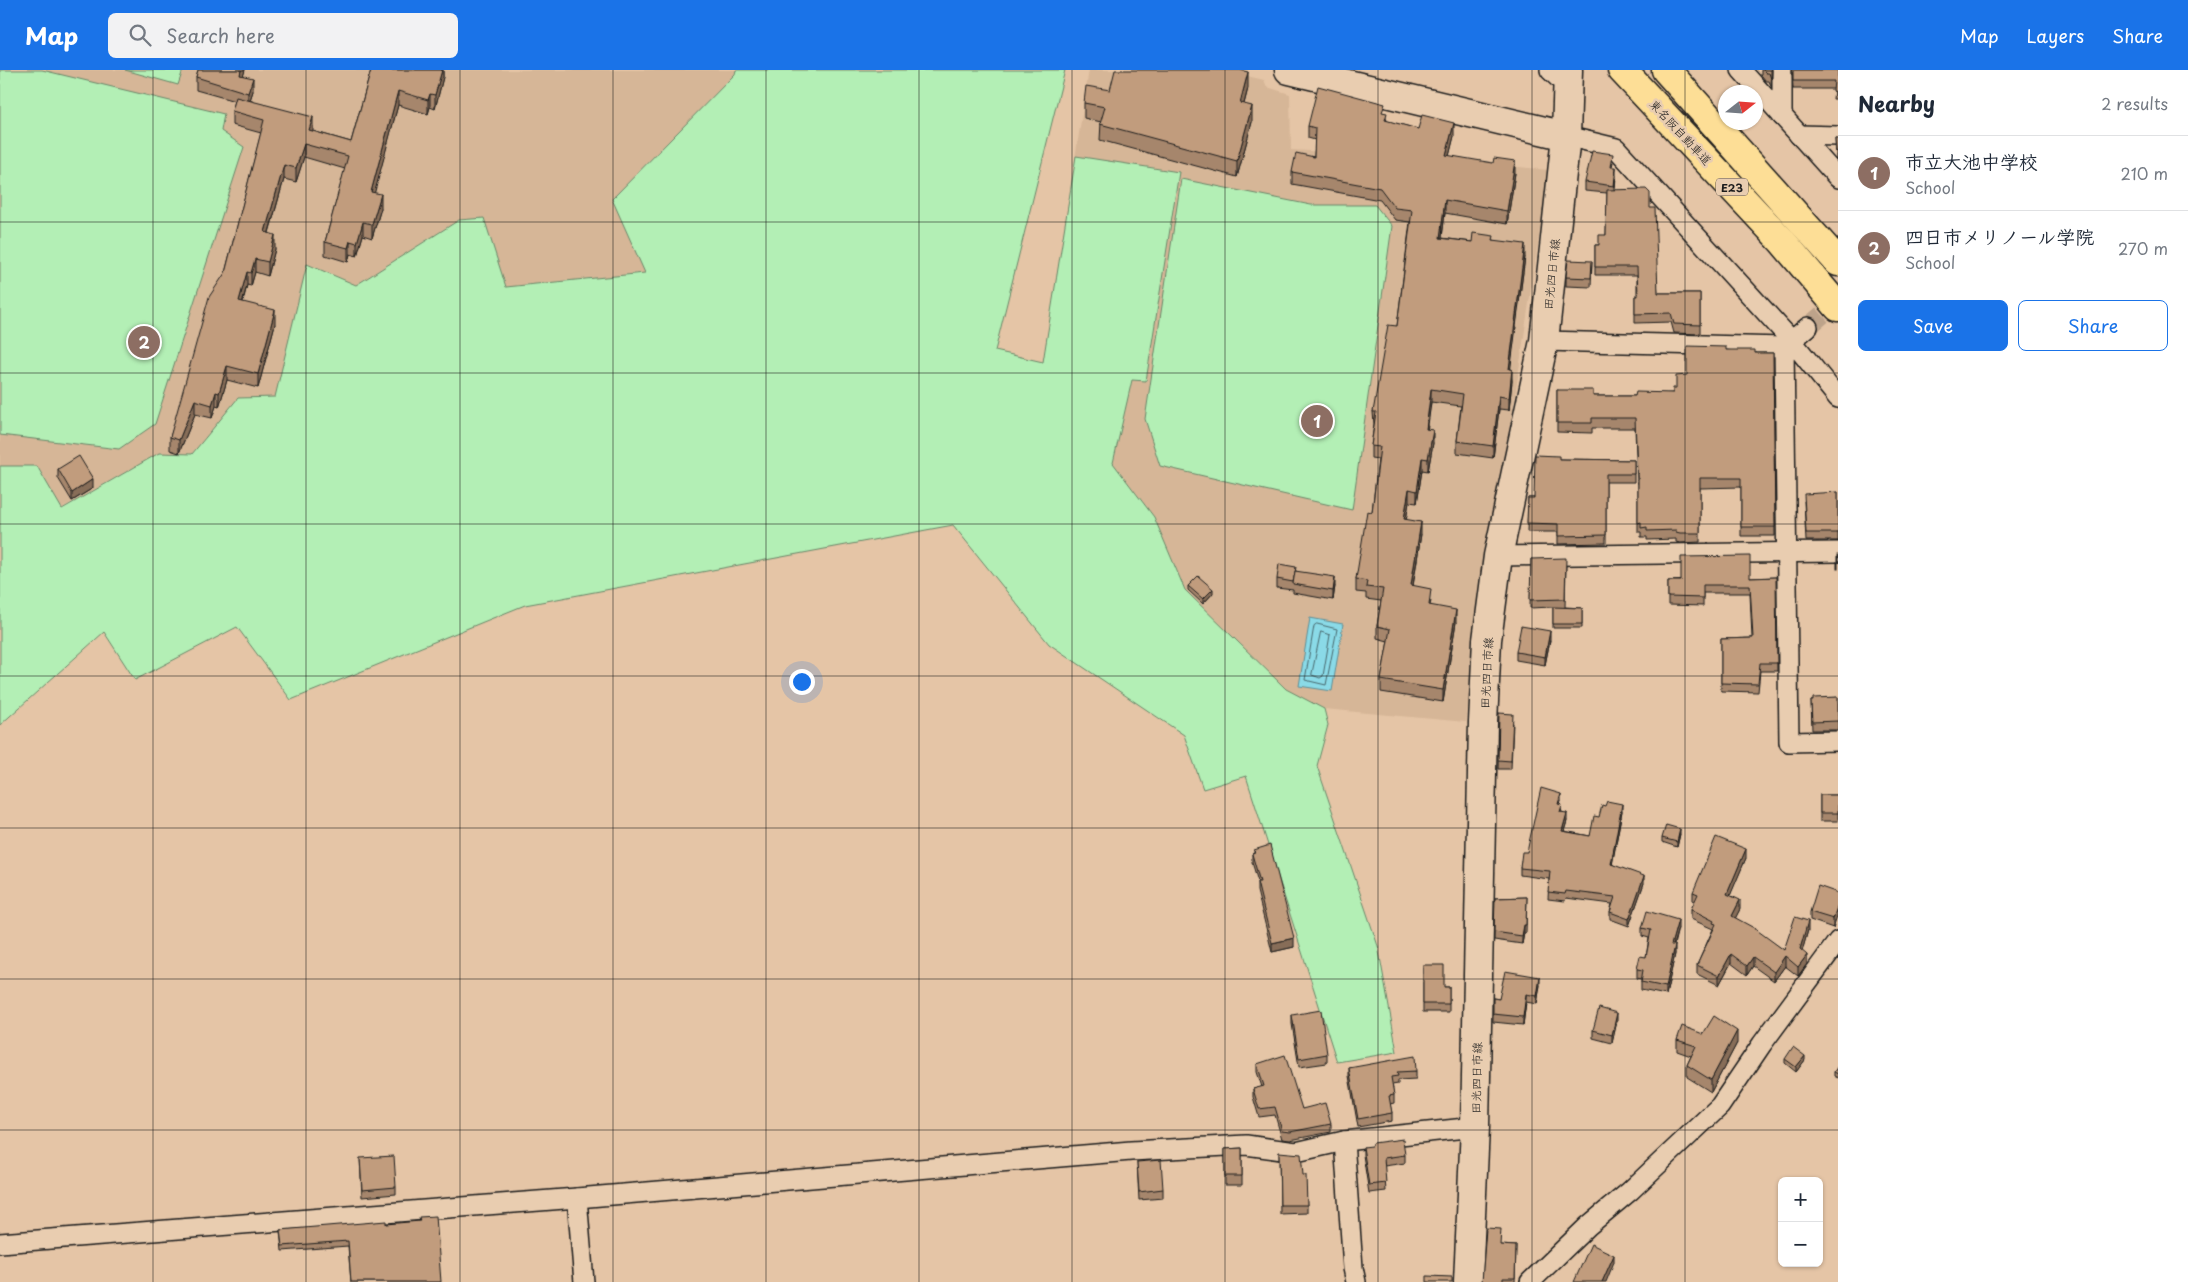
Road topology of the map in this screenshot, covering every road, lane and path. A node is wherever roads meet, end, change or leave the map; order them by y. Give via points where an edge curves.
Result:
1 (1289, 70) edge
2 (1622, 70) edge
3 (1666, 70) edge
4 (1741, 70) edge
5 (1782, 70) edge
6 (1562, 75) edge
7 (1782, 116) junction
8 (1799, 135) junction
9 (1566, 136) junction
10 (1838, 136) edge
11 (1838, 178) edge
12 (1838, 262) edge
13 (1838, 307) edge
14 (1808, 327) tunnel mouth
15 (1544, 341) junction
16 (1788, 344) junction
17 (1838, 398) edge
18 (1838, 552) edge
19 (1787, 553) junction
20 (1498, 556) junction
21 (1838, 741) edge
22 (1838, 941) edge
23 (1475, 1127) junction
24 (1344, 1141) junction
25 (577, 1198) junction
26 (0, 1243) edge
27 (584, 1282) edge
28 (1356, 1282) edge
29 (1468, 1282) edge
30 (1530, 1282) edge

1 - 9 main road
2 - 13 highway, 東名阪自動車道 / E23 via 1783,242
3 - 12 highway, E23
4 - 7 street
5 - 7 street
6 - 9 main road, 田光四日市線
7 - 8 street
8 - 10 street
8 - 11 street
9 - 15 main road, 田光四日市線
9 - 16 street via 1616,148
14 - 16 street
15 - 16 street
15 - 20 main road, 田光四日市線
16 - 17 street
16 - 19 street
18 - 19 street
19 - 20 street
19 - 21 street via 1789,742
20 - 23 main road, 田光四日市線 via 1487,640 1483,722
22 - 30 street via 1720,1106
23 - 24 street
23 - 29 main road, 田光四日市線
24 - 25 street via 1296,1152 1246,1145 1131,1151
24 - 28 street
25 - 26 street
25 - 27 street

